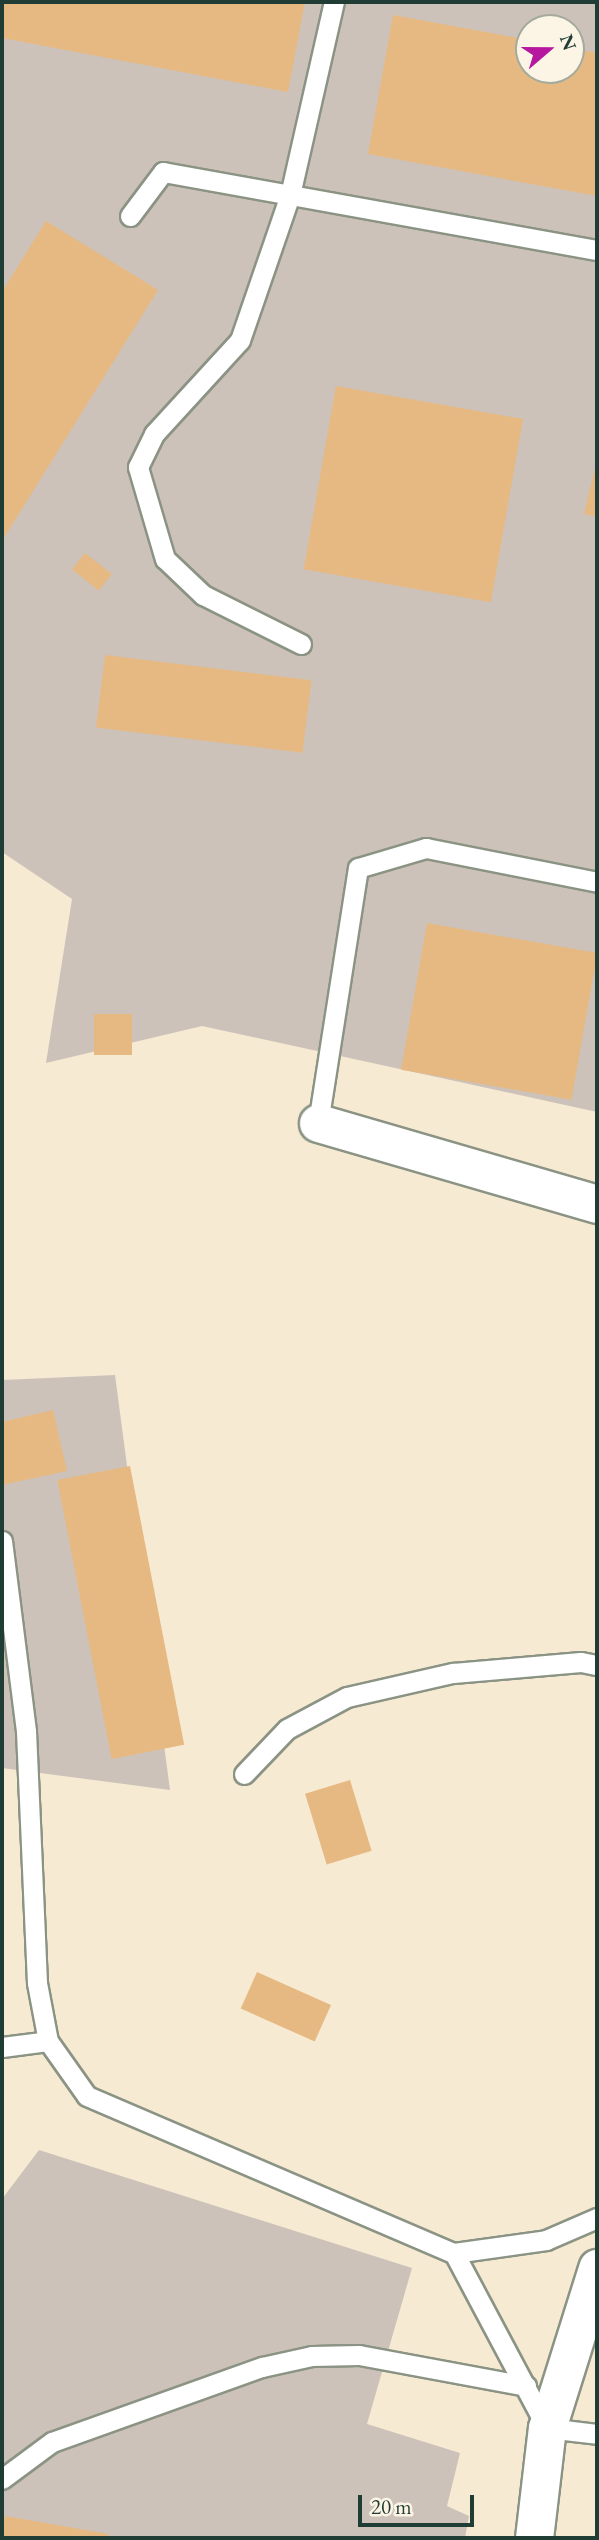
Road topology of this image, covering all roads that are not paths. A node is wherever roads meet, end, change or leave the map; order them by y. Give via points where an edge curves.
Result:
1 (334, 2) edge
2 (290, 195) junction
3 (130, 216) dead end
4 (597, 250) edge
5 (301, 644) dead end
6 (597, 882) edge
7 (318, 1124) joint
8 (597, 1204) edge
9 (2, 1541) edge
10 (597, 1665) edge
11 (244, 1774) dead end
12 (48, 2041) junction
13 (2, 2047) edge
14 (597, 2218) edge
15 (454, 2253) junction
16 (597, 2268) edge
17 (526, 2386) junction
18 (547, 2428) junction
19 (597, 2434) edge
20 (2, 2479) edge
21 (534, 2538) edge

1 - 2 lane
2 - 3 lane via 163,172
2 - 4 lane
2 - 5 lane via 240,340 154,434 138,467 165,559 203,594
6 - 7 lane via 426,848 358,868
7 - 8 street
9 - 12 lane via 26,1731 37,1983
10 - 11 lane via 581,1662 453,1673 347,1697 287,1728
12 - 13 lane
12 - 15 lane via 87,2096
14 - 15 lane via 546,2240
15 - 17 lane
16 - 18 street
17 - 18 lane
17 - 20 lane via 359,2355 312,2356 262,2367 52,2442
18 - 19 lane
18 - 21 street

